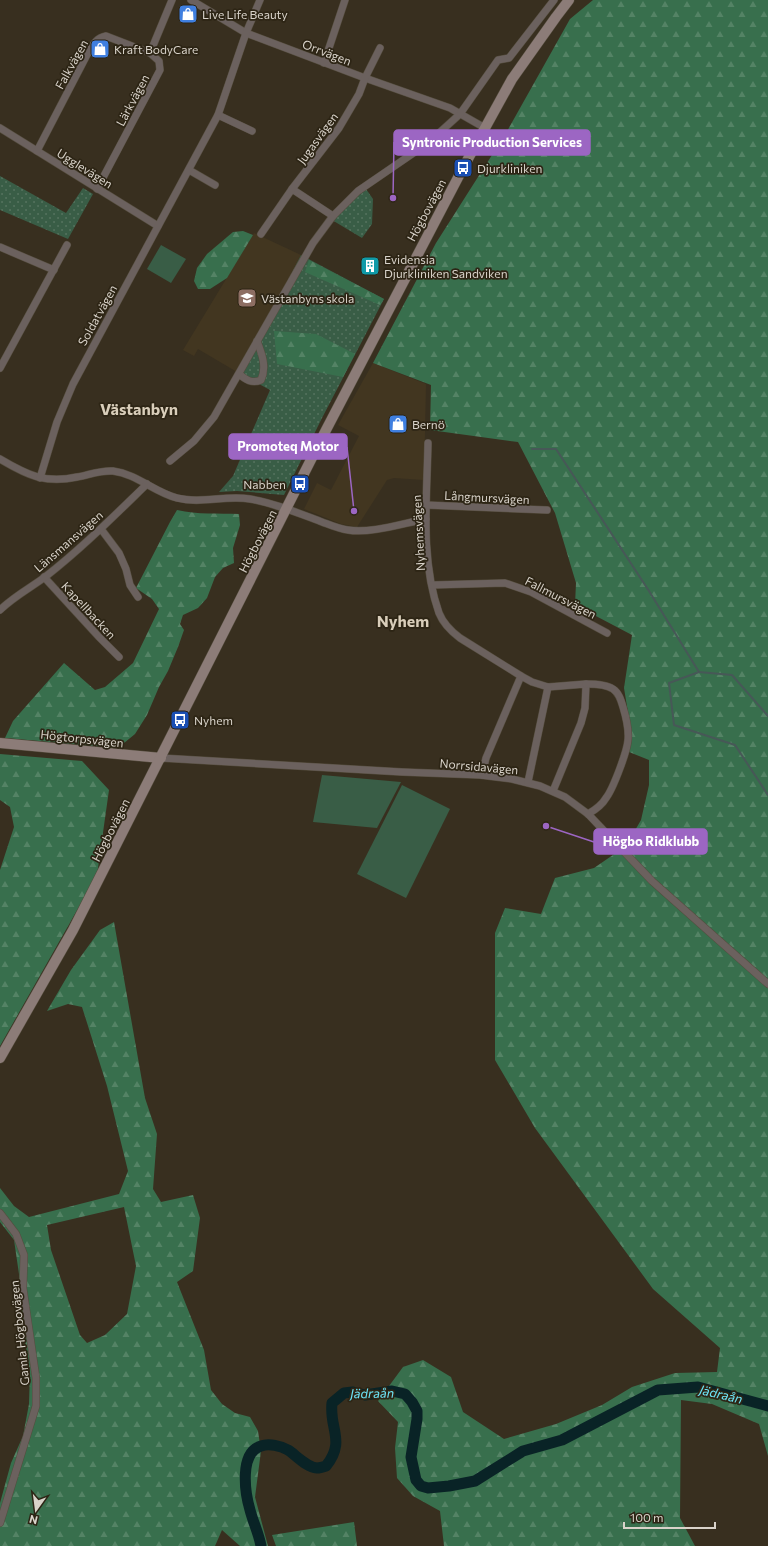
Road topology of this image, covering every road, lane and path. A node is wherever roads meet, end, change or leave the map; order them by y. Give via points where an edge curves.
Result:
1 (172, 0) edge
2 (191, 0) edge
3 (260, 0) edge
4 (345, 0) edge
5 (554, 0) edge
6 (569, 0) edge
7 (246, 33) junction
8 (380, 48) dead end
9 (150, 53) junction
10 (324, 63) junction
11 (365, 78) junction
12 (460, 114) junction
13 (218, 115) junction
14 (0, 128) edge
15 (485, 128) junction
16 (252, 131) dead end
17 (37, 150) junction
18 (189, 170) junction
19 (215, 185) dead end
20 (98, 189) junction
21 (292, 189) junction
22 (332, 216) junction
23 (158, 226) junction
24 (261, 234) dead end
25 (67, 245) dead end
26 (0, 247) edge
27 (54, 270) junction
28 (257, 341) junction
29 (0, 368) edge
30 (239, 374) junction
31 (428, 443) dead end
32 (0, 459) edge
33 (170, 461) dead end
34 (40, 478) junction
35 (146, 484) junction
36 (426, 505) junction
37 (287, 509) junction
38 (547, 510) dead end
39 (426, 519) junction
40 (102, 529) junction
41 (44, 577) junction
42 (432, 586) junction
43 (138, 597) dead end
44 (0, 610) edge
45 (607, 633) dead end
46 (119, 656) dead end
47 (520, 676) junction
48 (586, 684) junction
49 (548, 687) junction
50 (0, 743) edge
51 (160, 758) junction
52 (482, 775) junction
53 (528, 782) junction
54 (553, 791) junction
55 (588, 814) junction
56 (768, 984) edge
57 (0, 1058) edge
58 (0, 1213) edge
59 (0, 1523) edge

1 - 9 street
2 - 7 street, Orrvägen
3 - 7 street, Soldatvägen
4 - 10 street
5 - 12 street via 509,58 498,60
6 - 15 main road, Högbovägen via 512,79
7 - 10 street, Orrvägen
7 - 13 street, Soldatvägen
8 - 11 street, Jugasvägen
9 - 17 street, Falkvägen via 106,36 100,37 89,51
9 - 20 street, Lärkvägen via 159,61 160,70
10 - 11 street, Orrvägen
11 - 12 street, Orrvägen via 450,108
11 - 21 street, Jugasvägen via 359,94 339,128
12 - 15 street, Orrvägen
12 - 22 street via 428,143 358,191
13 - 16 street
13 - 18 street, Soldatvägen
14 - 17 street, Ugglevägen
15 - 37 main road, Högbovägen
17 - 20 street, Ugglevägen
18 - 19 street
18 - 23 street, Soldatvägen
20 - 23 street, Ugglevägen
21 - 22 street
21 - 24 street, Jugasvägen
22 - 28 street via 313,243
23 - 34 street, Soldatvägen via 73,384 57,422
25 - 27 street
26 - 27 street
27 - 29 street
28 - 30 street
28 - 30 street via 264,364 261,380 251,382
30 - 33 street via 214,417 194,441
31 - 36 street, Nyhemsvägen
32 - 34 street
34 - 35 street via 61,480 113,471
35 - 37 street via 164,493 189,500 245,498
35 - 40 street, Länsmansvägen
36 - 38 street, Långmursvägen
36 - 39 street, Nyhemsvägen
37 - 39 street via 336,527 357,531
37 - 51 main road, Högbovägen
39 - 42 street, Nyhemsvägen
40 - 41 street, Länsmansvägen
40 - 43 street via 119,553 130,585
41 - 44 street, Länsmansvägen
41 - 46 street, Kapellbacken
42 - 45 street, Fallmursvägen via 504,583 531,592
42 - 47 street, Nyhemsvägen via 440,613 451,631
47 - 49 street, Nyhemsvägen
47 - 52 street via 486,758
48 - 49 street, Nyhemsvägen
48 - 54 street via 585,708 581,723
48 - 55 street via 607,686 619,695 628,735 609,793 603,802
49 - 53 street
50 - 51 main road, Högtorpsvägen
51 - 52 street, Norrsidavägen
51 - 57 main road, Högbovägen via 73,930
52 - 53 street, Norrsidavägen
53 - 54 street, Norrsidavägen
54 - 55 street, Norrsidavägen
55 - 56 street, Norrsidavägen via 652,881
58 - 59 street, Gamla Högbovägen via 16,1234 24,1255 23,1288 36,1378 36,1406

